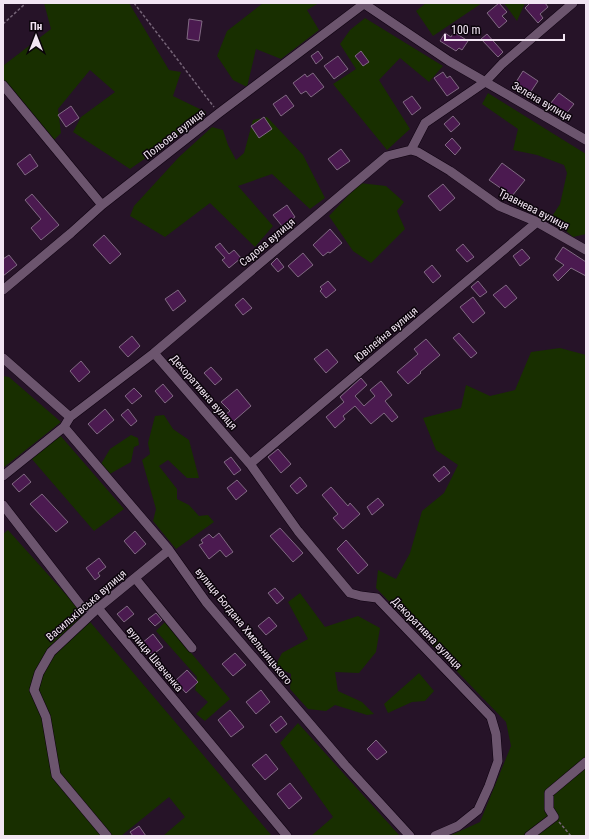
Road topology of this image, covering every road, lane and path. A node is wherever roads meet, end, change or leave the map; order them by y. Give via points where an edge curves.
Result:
1 (26, 3) edge
2 (134, 3) edge
3 (364, 3) edge
4 (573, 3) edge
5 (3, 24) edge
6 (485, 82) junction
7 (3, 85) edge
8 (219, 113) junction
9 (586, 140) edge
10 (411, 150) junction
11 (102, 206) junction
12 (537, 222) junction
13 (586, 250) edge
14 (3, 290) edge
15 (154, 353) junction
16 (3, 358) edge
17 (70, 417) junction
18 (64, 427) junction
19 (250, 464) junction
20 (3, 476) edge
21 (3, 505) edge
22 (169, 550) junction
23 (135, 578) junction
24 (98, 608) junction
25 (192, 648) dead end
26 (586, 762) edge
27 (554, 817) junction
28 (107, 836) edge
29 (287, 836) edge
30 (410, 836) edge
31 (435, 836) edge
32 (529, 836) edge
33 (571, 836) edge

1 - 5 path
2 - 8 path
3 - 6 street, Зелена вулиця via 449,61
3 - 8 street, Польова вулиця
4 - 6 street via 502,64
6 - 9 street, Зелена вулиця
6 - 10 street via 425,123
7 - 11 street
8 - 11 street, Польова вулиця
10 - 12 street, Травнева вулиця via 450,171 499,206
10 - 15 street, Садова вулиця via 387,156
11 - 14 street, Польова вулиця
12 - 13 street, Травнева вулиця
12 - 19 street, Ювілейна вулиця
15 - 17 street, Садова вулиця
15 - 19 street, Декоративна вулиця
16 - 17 street
17 - 18 street, Садова вулиця
18 - 20 street
18 - 22 street, вулиця Богдана Хмельницького
19 - 31 street, Декоративна вулиця via 298,531 350,594 377,598 491,717 496,734 498,761 478,810 458,826
21 - 24 street via 82,607
22 - 23 street, Васильківська вулиця
22 - 30 street, вулиця Богдана Хмельницького via 206,602 345,765
23 - 24 street, Васильківська вулиця
23 - 25 street
24 - 28 street, Васильківська вулиця via 51,652 39,673 34,690 46,716 56,775
24 - 29 street, вулиця Шевченка
26 - 27 street via 549,793 549,809
27 - 32 street
27 - 33 path

